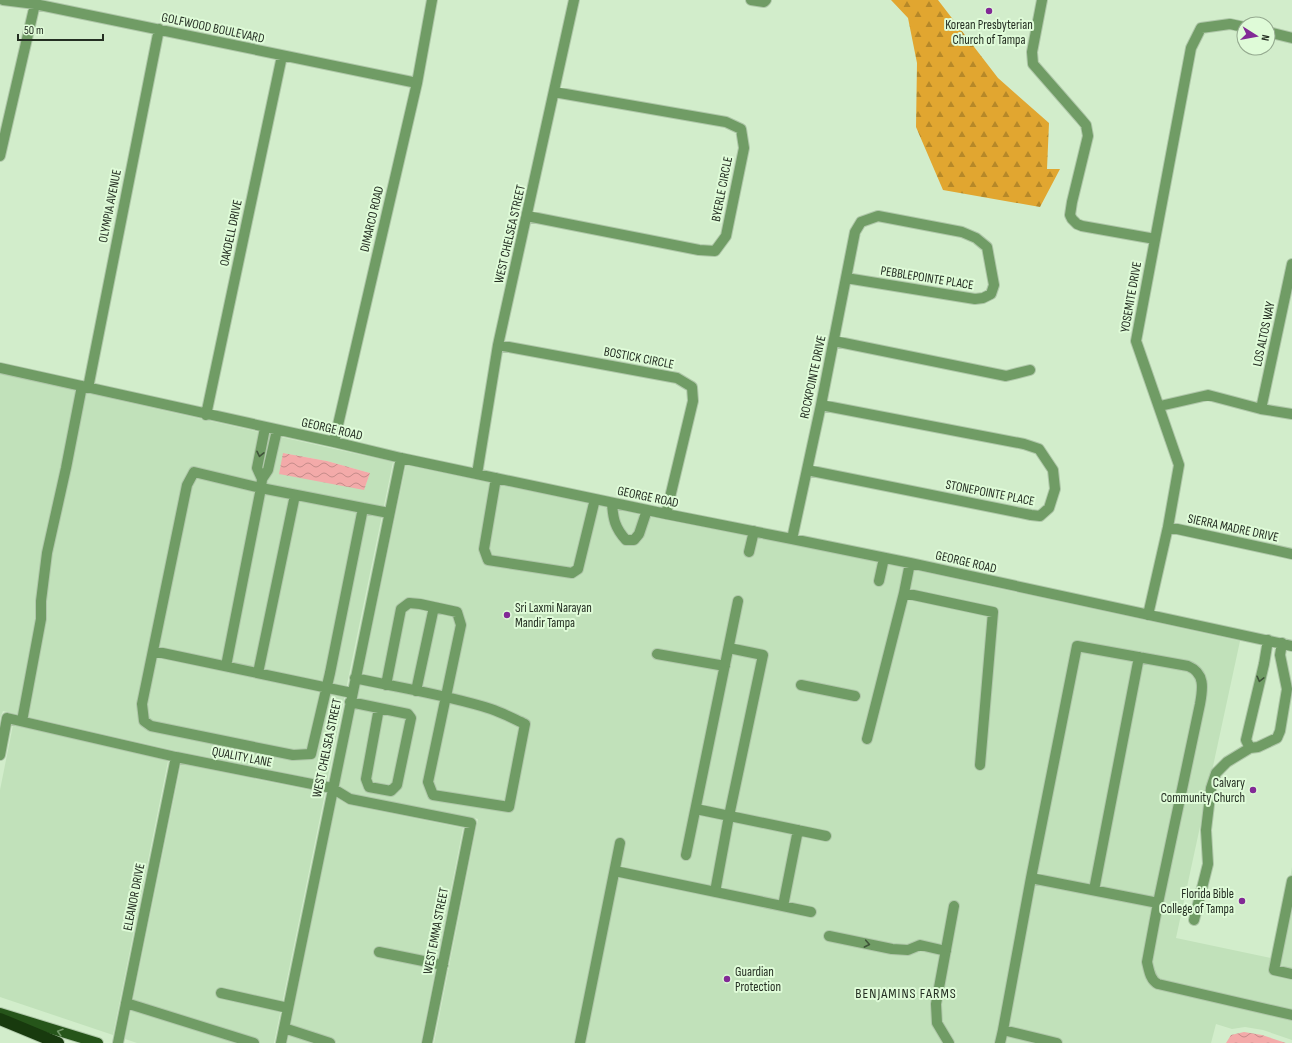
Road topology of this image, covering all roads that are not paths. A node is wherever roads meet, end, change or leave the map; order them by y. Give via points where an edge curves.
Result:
1 (4, 0) edge
2 (432, 0) edge
3 (574, 0) edge
4 (751, 0) edge
5 (766, 0) edge
6 (1042, 0) edge
7 (35, 4) junction
8 (1236, 25) edge
9 (159, 29) junction
10 (1276, 34) edge
11 (1292, 38) edge
12 (282, 56) junction
13 (417, 83) junction
14 (554, 92) junction
15 (0, 156) edge
16 (527, 216) junction
17 (861, 222) joint
18 (1155, 239) junction
19 (1292, 264) edge
20 (846, 278) junction
21 (834, 341) junction
22 (498, 344) junction
23 (0, 368) edge
24 (1030, 370) dead end
25 (85, 387) junction
26 (821, 405) junction
27 (1160, 406) junction
28 (1261, 409) junction
29 (1292, 414) edge
30 (206, 415) junction
31 (265, 428) junction
32 (277, 430) junction
33 (334, 442) junction
34 (401, 458) junction
35 (807, 470) junction
36 (477, 474) junction
37 (496, 478) junction
38 (261, 483) junction
39 (295, 495) junction
40 (595, 499) junction
41 (612, 503) junction
42 (363, 508) junction
43 (647, 510) junction
44 (389, 514) junction
45 (666, 514) junction
46 (1168, 527) junction
47 (754, 531) junction
48 (792, 538) junction
49 (749, 552) dead end
50 (1292, 554) edge
51 (884, 558) junction
52 (910, 563) junction
53 (879, 581) dead end
54 (904, 593) junction
55 (738, 601) dead end
56 (434, 607) junction
57 (1148, 615) junction
58 (1268, 640) junction
59 (1287, 644) edge
60 (728, 648) junction
61 (153, 652) junction
62 (657, 654) dead end
63 (1139, 657) junction
64 (226, 666) junction
65 (725, 666) junction
66 (258, 673) junction
67 (355, 678) junction
68 (386, 685) junction
69 (801, 686) dead end
70 (327, 687) junction
71 (416, 691) junction
72 (855, 696) dead end
73 (351, 698) junction
74 (445, 698) junction
75 (379, 708) junction
76 (22, 721) junction
77 (867, 739) dead end
78 (1250, 748) junction
79 (0, 755) edge
80 (176, 757) junction
81 (980, 765) dead end
82 (332, 788) junction
83 (696, 809) junction
84 (729, 816) junction
85 (471, 823) joint
86 (798, 830) junction
87 (826, 836) dead end
88 (620, 844) dead end
89 (686, 855) dead end
90 (615, 871) junction
91 (1031, 878) junction
92 (1292, 881) edge
93 (1094, 890) junction
94 (715, 892) junction
95 (1158, 903) junction
96 (783, 906) junction
97 (954, 906) dead end
98 (811, 912) dead end
99 (1194, 920) dead end
100 (828, 936) dead end
101 (946, 951) junction
102 (379, 952) dead end
103 (443, 965) junction
104 (1292, 974) edge
105 (221, 993) dead end
106 (126, 1003) junction
107 (288, 1008) junction
108 (0, 1013) edge
109 (1292, 1015) edge
110 (0, 1019) edge
111 (284, 1028) junction
112 (1003, 1030) junction
113 (313, 1040) edge
114 (58, 1043) edge
115 (98, 1043) edge
116 (118, 1043) edge
117 (254, 1043) edge
118 (281, 1043) edge
119 (330, 1043) edge
120 (428, 1043) edge
121 (580, 1043) edge
122 (949, 1043) edge
123 (1000, 1043) edge
124 (1057, 1043) edge

1 - 7 street, GOLFWOOD BOULEVARD
2 - 13 street, DIMARCO ROAD
3 - 14 street, WEST CHELSEA STREET
4 - 5 street
6 - 18 street via 1032,52 1033,64 1082,119 1087,131 1070,215 1082,226
7 - 9 street, GOLFWOOD BOULEVARD
7 - 15 street
8 - 18 street, YOSEMITE DRIVE via 1201,28 1190,48
9 - 12 street, GOLFWOOD BOULEVARD
9 - 25 street, OLYMPIA AVENUE
10 - 11 street
12 - 13 street, GOLFWOOD BOULEVARD
12 - 30 street, OAKDELL DRIVE
13 - 33 street, DIMARCO ROAD
14 - 16 street, WEST CHELSEA STREET
14 - 16 street, BYERLE CIRCLE via 726,122 741,129 744,148 726,236 715,251 699,250
16 - 22 street, WEST CHELSEA STREET
17 - 20 street, ROCKPOINTE DRIVE via 855,232
17 - 20 street, PEBBLEPOINTE PLACE via 878,216 962,232 976,238 987,247 994,285 991,294 975,299
18 - 27 street, YOSEMITE DRIVE via 1136,341
19 - 28 street, LOS ALTOS WAY
20 - 21 street, ROCKPOINTE DRIVE
21 - 24 street via 1006,376
21 - 26 street, ROCKPOINTE DRIVE
22 - 36 street, WEST CHELSEA STREET
22 - 45 street, BOSTICK CIRCLE via 677,378 692,387 693,401
23 - 25 street, GEORGE ROAD
25 - 30 street, GEORGE ROAD
25 - 76 street, OLYMPIA AVENUE via 47,553 41,619
26 - 35 street, ROCKPOINTE DRIVE
26 - 35 street, STONEPOINTE PLACE via 1039,449 1053,470 1055,489 1049,508 1040,516 1035,516
27 - 28 street via 1208,395
27 - 46 street, YOSEMITE DRIVE via 1179,465
28 - 29 street
30 - 31 street, GEORGE ROAD
31 - 32 street, GEORGE ROAD
31 -> 38 street via 256,468
32 - 33 street, GEORGE ROAD
32 - 38 street via 268,470
33 - 34 street, GEORGE ROAD
34 - 36 street, GEORGE ROAD
34 - 44 street, WEST CHELSEA STREET
35 - 48 street, ROCKPOINTE DRIVE
36 - 37 street, GEORGE ROAD
37 - 40 street, GEORGE ROAD
37 - 40 street via 484,550 488,560 572,573 578,569
38 - 39 street
38 - 61 street via 194,472 190,478
38 - 64 street
39 - 42 street
39 - 66 street
40 - 41 street, GEORGE ROAD
41 - 43 street, GEORGE ROAD
41 - 43 street via 612,519 626,540 634,540 639,534
42 - 44 street
42 - 70 street
43 - 45 street, GEORGE ROAD
44 - 67 street, WEST CHELSEA STREET
45 - 47 street, GEORGE ROAD
46 - 50 street, SIERRA MADRE DRIVE
46 - 57 street, YOSEMITE DRIVE
47 - 48 street, GEORGE ROAD
47 - 49 street
48 - 51 street, GEORGE ROAD
51 - 52 street, GEORGE ROAD
51 - 53 street
52 - 54 street
52 - 57 street, GEORGE ROAD
54 - 77 street
54 - 81 street via 993,612
55 - 60 street
56 - 68 street via 409,604 401,609
56 - 71 street
56 - 74 street via 456,612 460,625
57 - 58 street, GEORGE ROAD
58 - 59 street, GEORGE ROAD
58 -> 78 street via 1246,740
59 - 78 street via 1280,655 1288,689 1280,731 1277,738
60 - 65 street
60 - 84 street via 763,655
61 - 64 street
61 - 70 street via 142,704 144,721 151,726 226,742 293,755 311,754
62 - 65 street
63 - 91 street via 1077,646
63 - 93 street
63 - 95 street via 1193,668 1202,681 1203,688
64 - 66 street
65 - 83 street
66 - 70 street
67 - 68 street
67 - 73 street, WEST CHELSEA STREET
68 - 71 street
69 - 72 street
70 - 73 street
71 - 74 street
73 - 75 street
73 - 82 street, WEST CHELSEA STREET
74 - 74 street via 428,782 433,795 509,807 525,724 493,710
75 - 75 street via 408,714 411,718 397,785 391,791 369,787 366,779
76 - 79 street, QUALITY LANE via 7,718
76 - 80 street, QUALITY LANE
78 - 99 street via 1227,762 1216,773 1211,788 1206,830 1208,864
80 - 82 street, QUALITY LANE
80 - 106 street, ELEANOR DRIVE
82 - 85 street, QUALITY LANE via 350,799
82 - 107 street, WEST CHELSEA STREET
83 - 84 street
83 - 89 street
84 - 86 street
84 - 94 street
85 - 103 street, WEST EMMA STREET
86 - 87 street
86 - 96 street
88 - 90 street
90 - 94 street
90 - 121 street
91 - 93 street
91 - 112 street
92 - 104 street via 1274,970
93 - 95 street
94 - 96 street
95 - 109 street via 1148,962 1154,982
96 - 98 street
97 - 101 street
100 -> 101 street via 892,949 908,950 920,945
101 - 122 street via 936,1004 938,1023
102 - 103 street
103 - 120 street, WEST EMMA STREET
105 - 107 street
106 - 116 street, ELEANOR DRIVE
106 - 117 street
107 - 111 street, WEST CHELSEA STREET
115 -> 108 main road
110 - 114 highway
111 - 113 street
111 - 118 street, WEST CHELSEA STREET
112 - 123 street
112 - 124 street
113 - 119 street

